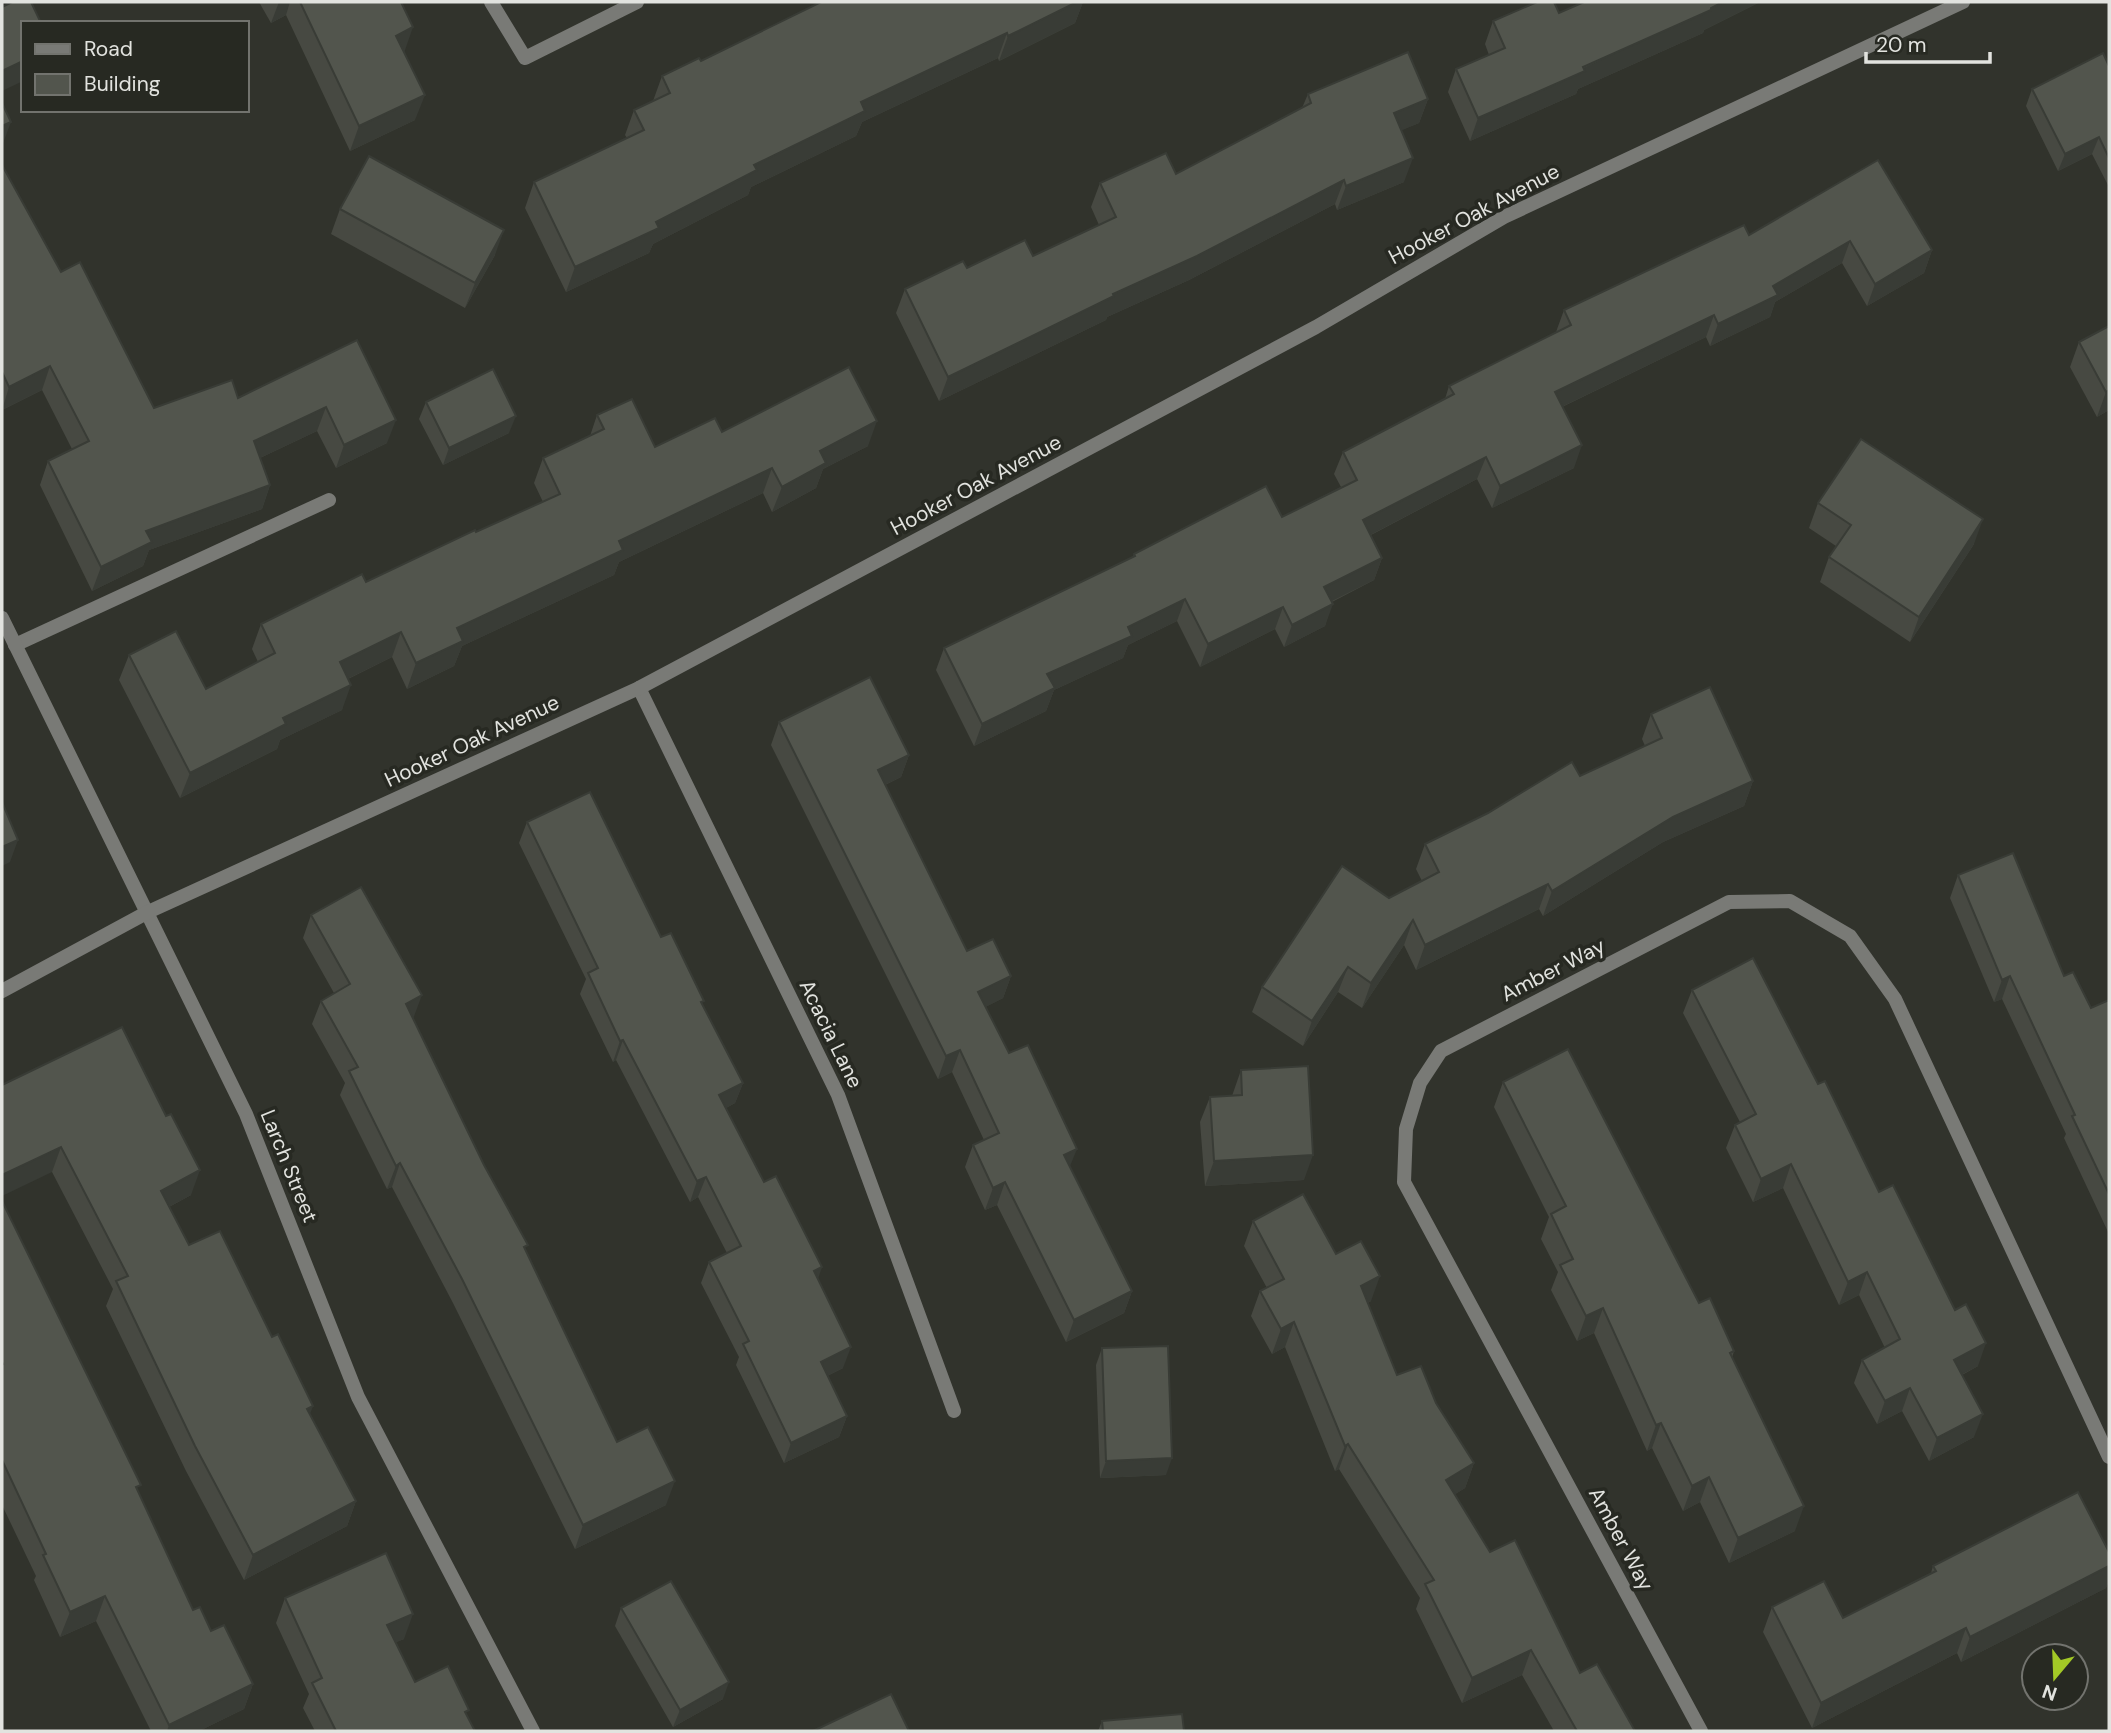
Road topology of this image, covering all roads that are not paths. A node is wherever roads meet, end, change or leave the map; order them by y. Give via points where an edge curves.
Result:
1 (491, 2) edge
2 (637, 2) edge
3 (1963, 2) edge
4 (329, 500) dead end
5 (2, 618) edge
6 (15, 645) junction
7 (639, 688) junction
8 (148, 912) junction
9 (2, 991) edge
10 (954, 1411) dead end
11 (2109, 1457) edge
12 (533, 1731) edge
13 (1701, 1731) edge

1 - 2 street via 525,58
3 - 7 street, Hooker Oak Avenue via 1504,217 1316,327
4 - 6 street
5 - 6 street, Larch Street
6 - 8 street, Larch Street
7 - 8 street, Hooker Oak Avenue
7 - 10 street, Acacia Lane via 838,1095
8 - 9 street, Hooker Oak Avenue
8 - 12 street, Larch Street via 246,1114 358,1396
11 - 13 street, Amber Way via 1895,999 1850,936 1790,901 1729,902 1441,1051 1420,1083 1406,1129 1404,1182

